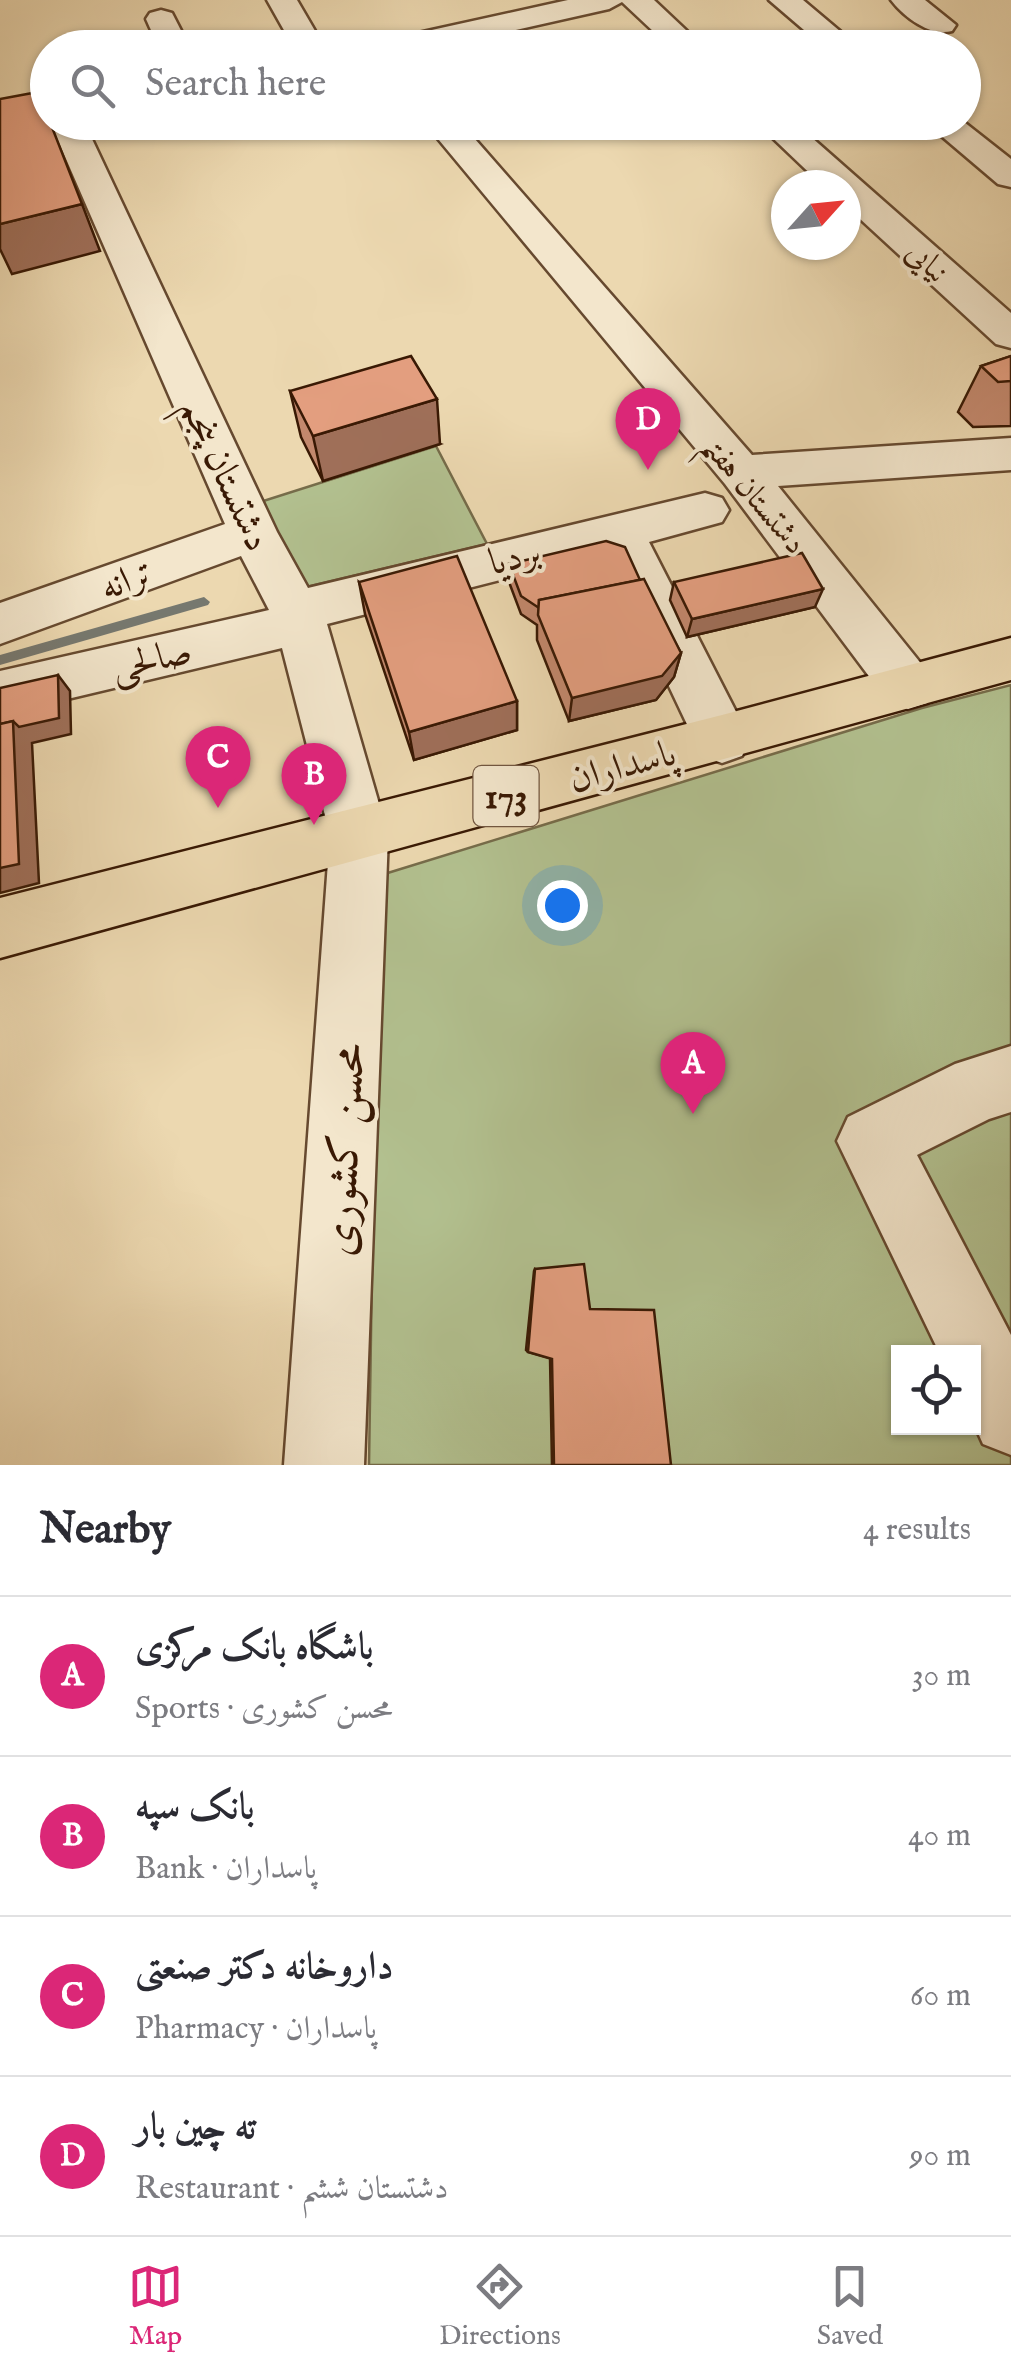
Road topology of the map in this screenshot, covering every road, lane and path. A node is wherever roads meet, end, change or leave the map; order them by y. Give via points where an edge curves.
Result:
1 (282, 0) edge
2 (636, 0) edge
3 (784, 0) edge
4 (906, 0) edge
5 (597, 1) edge
6 (487, 12) edge
7 (941, 25) dead end
8 (300, 30) edge
9 (439, 30) edge
10 (670, 30) edge
11 (823, 30) edge
12 (1011, 131) edge
13 (981, 132) edge
14 (57, 140) edge
15 (456, 140) edge
16 (794, 140) edge
17 (965, 140) edge
18 (827, 170) edge
19 (1011, 176) edge
20 (861, 200) edge
21 (1011, 335) edge
22 (1011, 454) edge
23 (741, 472) junction
24 (705, 510) dead end
25 (618, 530) junction
26 (253, 533) junction
27 (297, 617) junction
28 (0, 624) edge
29 (1011, 659) edge
30 (908, 687) junction
31 (0, 693) edge
32 (722, 739) junction
33 (359, 835) junction
34 (0, 928) edge
35 (1011, 1079) edge
36 (1011, 1416) edge
37 (324, 1465) edge

1 - 8 street
2 - 10 street
3 - 11 street
4 - 7 street
5 - 6 street
6 - 9 street
12 - 13 street
14 - 26 street, دشتستان پنجم
15 - 23 street, دشتستان هفتم
16 - 18 street, نیایی
17 - 19 street
20 - 21 street, نیایی
22 - 23 street
23 - 30 street, دشتستان هفتم
24 - 25 street, بردیا
25 - 27 street, بردیا
25 - 32 street
26 - 27 street, دشتستان پنجم
26 - 28 street, ترانه
27 - 31 street, صالحی
27 - 33 street, دشتستان پنجم
29 - 30 main road, پاسداران / 173
30 - 32 main road, پاسداران / 173
32 - 33 main road, پاسداران / 173
33 - 34 main road, پاسداران / 173
33 - 37 street, محسن کشوری
35 - 36 street via 872,1141

